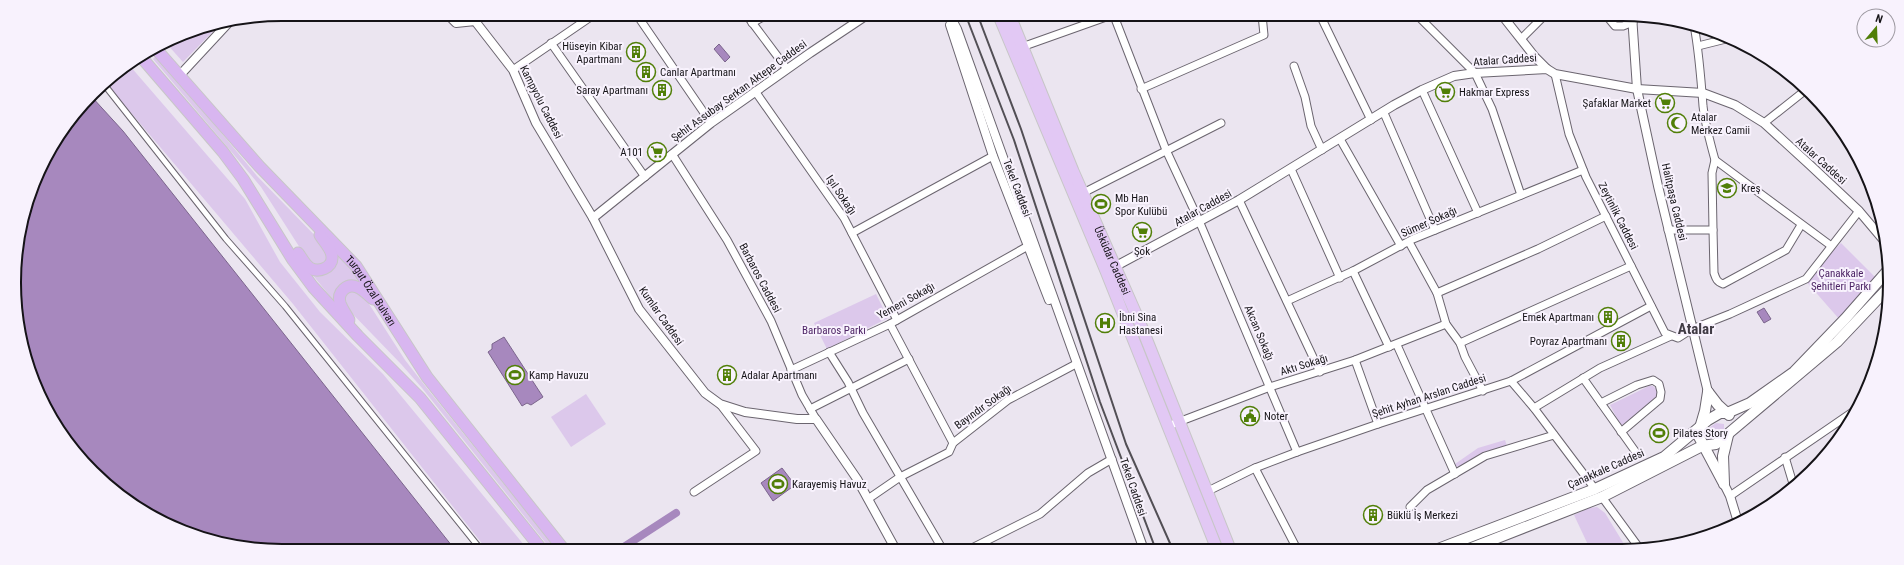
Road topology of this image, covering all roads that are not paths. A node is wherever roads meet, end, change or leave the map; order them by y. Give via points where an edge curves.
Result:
1 (454, 21) edge
2 (469, 21) edge
3 (477, 21) edge
4 (584, 21) edge
5 (641, 21) edge
6 (750, 21) edge
7 (757, 21) edge
8 (858, 21) edge
9 (951, 21) edge
10 (952, 21) edge
11 (1002, 21) edge
12 (1011, 21) edge
13 (1095, 21) edge
14 (1116, 21) edge
15 (1263, 21) edge
16 (1323, 21) edge
17 (1423, 21) edge
18 (1507, 21) edge
19 (1539, 21) edge
20 (1611, 21) edge
21 (1630, 21) edge
22 (1633, 22) edge
23 (752, 24) junction
24 (224, 28) edge
25 (1695, 32) edge
26 (1522, 38) junction
27 (1720, 40) edge
28 (551, 43) junction
29 (1698, 46) junction
30 (1018, 48) junction
31 (159, 52) edge
32 (144, 61) edge
33 (1294, 66) dead end
34 (787, 69) junction
35 (1547, 69) junction
36 (512, 70) junction
37 (1474, 73) junction
38 (1556, 74) junction
39 (180, 75) junction
40 (107, 89) edge
41 (1141, 89) junction
42 (1637, 89) junction
43 (1422, 90) junction
44 (755, 91) junction
45 (1703, 93) junction
46 (1801, 93) edge
47 (1384, 112) junction
48 (1371, 120) junction
49 (710, 123) junction
50 (1221, 123) dead end
51 (1764, 124) junction
52 (1340, 139) junction
53 (1166, 150) junction
54 (1322, 150) junction
55 (672, 154) junction
56 (993, 156) junction
57 (1715, 160) junction
58 (1291, 169) junction
59 (1583, 170) junction
60 (645, 177) junction
61 (1083, 193) junction
62 (1521, 195) junction
63 (1239, 200) junction
64 (261, 208) junction
65 (1859, 211) junction
66 (1478, 213) junction
67 (1606, 216) junction
68 (309, 217) junction
69 (593, 218) junction
70 (1200, 223) junction
71 (1801, 225) junction
72 (1435, 230) junction
73 (1668, 230) junction
74 (1713, 230) junction
75 (852, 232) junction
76 (1879, 234) edge
77 (1408, 242) junction
78 (1830, 245) junction
79 (1028, 246) junction
80 (1401, 246) junction
81 (1116, 266) junction
82 (1631, 266) junction
83 (1106, 271) junction
84 (1354, 271) junction
85 (1883, 276) edge
86 (1340, 278) junction
87 (1437, 293) junction
88 (1882, 294) edge
89 (1287, 301) junction
90 (1651, 306) junction
91 (385, 310) junction
92 (897, 320) junction
93 (890, 324) junction
94 (1446, 324) junction
95 (1692, 328) junction
96 (358, 336) junction
97 (1671, 336) junction
98 (1460, 343) junction
99 (1396, 344) junction
100 (1389, 347) junction
101 (828, 352) junction
102 (909, 359) junction
103 (1355, 360) junction
104 (1076, 364) junction
105 (791, 370) junction
106 (1320, 372) junction
107 (1583, 378) junction
108 (1511, 380) junction
109 (1270, 387) junction
110 (851, 388) junction
111 (1483, 391) junction
112 (1708, 392) junction
113 (1601, 403) junction
114 (720, 404) junction
115 (1425, 408) junction
116 (1534, 408) junction
117 (810, 409) junction
118 (1727, 413) junction
119 (1845, 418) edge
120 (812, 419) junction
121 (1179, 422) junction
122 (1378, 424) junction
123 (1168, 426) junction
124 (1701, 427) junction
125 (1621, 432) junction
126 (1554, 435) junction
127 (1727, 436) junction
128 (953, 443) junction
129 (1702, 446) junction
130 (1635, 451) dead end
131 (1296, 452) junction
132 (1785, 457) junction
133 (1112, 459) junction
134 (1255, 468) junction
135 (1455, 474) junction
136 (900, 477) junction
137 (1792, 481) edge
138 (1724, 484) junction
139 (1595, 489) junction
140 (694, 492) dead end
141 (1206, 492) junction
142 (1730, 496) junction
143 (1602, 497) junction
144 (868, 499) junction
145 (1410, 507) dead end
146 (1737, 517) edge
147 (1636, 543) edge
148 (476, 544) edge
149 (537, 544) edge
150 (560, 544) edge
151 (893, 544) edge
152 (939, 544) edge
153 (980, 544) edge
154 (1142, 544) edge
155 (1215, 544) edge
156 (1228, 544) edge
157 (1294, 544) edge
158 (1451, 544) edge
159 (1482, 544) edge

1 - 2 street via 456,23
3 - 36 street, Kampyolu Caddesi
4 - 28 street
5 - 49 street
6 - 23 street
7 - 23 street
8 - 34 street, Şehit Assubay Serkan Aktepe Caddesi
9 - 56 street, Tekel Caddesi
10 - 104 street, Tekel Caddesi
11 - 30 main road, Üsküdar Caddesi
12 - 30 main road, Üsküdar Caddesi
13 - 30 street
14 - 41 street, Akcan Sokağı
15 - 41 street via 1264,35
16 - 48 street
17 - 37 street
18 - 26 street
19 - 26 street
20 - 21 street via 1615,26 1623,26
22 - 42 street, Halitpaşa Caddesi
23 - 34 street
24 - 39 street
25 - 29 street
26 - 35 street
27 - 29 street
28 - 36 street
28 - 60 street
29 - 45 street
30 - 61 main road, Üsküdar Caddesi
30 - 83 main road, Üsküdar Caddesi
31 - 39 highway, Turgut Özal Bulvarı
32 - 64 highway via 223,152
33 - 54 street via 1305,97 1311,126
34 - 44 street, Şehit Assubay Serkan Aktepe Caddesi
35 - 37 street, Atalar Caddesi
35 - 38 street, Atalar Caddesi
36 - 69 street, Kampyolu Caddesi via 536,123
37 - 43 street, Atalar Caddesi via 1454,76
37 - 62 street via 1492,109
38 - 42 street, Atalar Caddesi
38 - 59 street, Zeytinlik Caddesi via 1569,134
39 - 68 highway, Turgut Özal Bulvarı via 259,166
40 - 148 street via 226,239 285,306
41 - 53 street, Akcan Sokağı
42 - 45 street, Atalar Caddesi
42 - 73 street, Halitpaşa Caddesi
43 - 47 street, Atalar Caddesi
43 - 66 street
44 - 49 street, Şehit Assubay Serkan Aktepe Caddesi
44 - 75 street, Işıl Sokağı
45 - 51 street, Atalar Caddesi via 1735,105
45 - 57 street via 1707,131
46 - 51 street
47 - 48 street, Atalar Caddesi
47 - 72 street
48 - 52 street, Atalar Caddesi
49 - 55 street, Şehit Assubay Serkan Aktepe Caddesi
50 - 53 street
51 - 65 street, Atalar Caddesi
52 - 54 street, Atalar Caddesi
52 - 80 street
53 - 61 street
53 - 70 street, Akcan Sokağı
54 - 58 street, Atalar Caddesi
55 - 60 street, Şehit Assubay Serkan Aktepe Caddesi
55 - 105 street, Barbaros Caddesi via 727,240 771,321
56 - 75 street
56 - 79 street, Tekel Caddesi
57 - 71 street
57 - 74 street via 1712,173
58 - 63 street, Atalar Caddesi
58 - 86 street
59 - 62 street, Sümer Sokağı
59 - 67 street, Zeytinlik Caddesi
60 - 69 street, Şehit Assubay Serkan Aktepe Caddesi
61 - 81 main road, Üsküdar Caddesi
62 - 66 street, Sümer Sokağı
63 - 70 street, Atalar Caddesi
63 - 89 street
64 - 68 highway via 275,222 306,264 318,270 324,269 331,264 332,259 328,246
64 - 96 highway via 313,287
65 - 76 street, Atalar Caddesi
65 - 78 street
66 - 72 street, Sümer Sokağı
67 - 82 street, Zeytinlik Caddesi
67 - 87 street
68 - 91 highway, Turgut Özal Bulvarı via 356,266
69 - 114 street, Kumlar Caddesi via 639,309 705,393
70 - 81 street, Atalar Caddesi
70 - 109 street, Akcan Sokağı
71 - 74 street via 1786,250 1723,284 1714,274
71 - 78 street
72 - 77 street, Sümer Sokağı
73 - 74 street
73 - 95 street, Halitpaşa Caddesi
75 - 92 street, Işıl Sokağı
77 - 80 street, Sümer Sokağı
77 - 87 street
78 - 95 street via 1806,279 1730,314
79 - 92 street, Yemeni Sokağı
79 - 104 street, Tekel Caddesi
80 - 84 street, Sümer Sokağı
81 - 83 main road
81 - 121 main road, Üsküdar Caddesi
82 - 90 street, Zeytinlik Caddesi
82 - 98 street
83 - 123 main road, Üsküdar Caddesi
84 - 86 street, Sümer Sokağı
84 - 100 street
85 - 118 main road, Çanakkale Caddesi via 1794,372 1750,403
86 - 89 street, Sümer Sokağı
87 - 94 street
88 - 127 main road, Çanakkale Caddesi via 1837,342 1749,414
89 - 106 street
90 - 97 street, Zeytinlik Caddesi via 1665,333
90 - 108 street, Şehit Ayhan Arslan Caddesi
91 - 96 highway via 358,287 348,286 342,291 340,303
91 - 150 highway, Turgut Özal Bulvarı via 443,398
92 - 93 street, Yemeni Sokağı
93 - 101 street, Yemeni Sokağı
93 - 102 street
94 - 98 street
94 - 99 street, Aktı Sokağı
95 - 97 street via 1678,338
95 - 112 street, Halitpaşa Caddesi
96 - 149 highway via 420,398
97 - 107 street
98 - 111 street
99 - 100 street, Aktı Sokağı
99 - 115 street
100 - 103 street, Aktı Sokağı
101 - 105 street, Yemeni Sokağı
101 - 110 street
102 - 110 street
102 - 128 street
103 - 106 street, Aktı Sokağı
103 - 122 street
104 - 128 street, Bayındır Sokağı via 1008,400
104 - 133 street, Tekel Caddesi
105 - 117 street, Barbaros Caddesi
106 - 109 street, Aktı Sokağı
107 - 113 street
107 - 116 street
108 - 111 street, Şehit Ayhan Arslan Caddesi
108 - 116 street
109 - 121 street, Aktı Sokağı
109 - 131 street, Akcan Sokağı
110 - 117 street
110 - 136 street
111 - 115 street, Şehit Ayhan Arslan Caddesi
112 - 118 main road
112 - 124 main road
113 - 125 street
113 - 125 street via 1637,385 1653,380 1660,384 1660,399
114 - 120 street, Kumlar Caddesi via 745,412
114 - 140 street via 756,451
115 - 122 street, Şehit Ayhan Arslan Caddesi
115 - 135 street
116 - 126 street
117 - 120 street, Barbaros Caddesi
118 - 124 main road, Çanakkale Caddesi via 1720,413
118 - 127 main road via 1734,422
119 - 132 street
120 - 144 street via 857,479
121 - 123 street, Aktı Sokağı
121 - 141 main road, Üsküdar Caddesi
122 - 131 street, Şehit Ayhan Arslan Caddesi
123 - 155 main road, Üsküdar Caddesi
124 - 129 main road via 1698,435
124 - 139 main road, Çanakkale Caddesi via 1664,457
125 - 130 street
126 - 135 street via 1485,456
126 - 139 street
127 - 129 main road, Çanakkale Caddesi via 1716,444
127 - 138 main road via 1723,456
128 - 136 street, Bayındır Sokağı via 949,452
129 - 138 main road
129 - 143 main road, Çanakkale Caddesi
131 - 134 street, Şehit Ayhan Arslan Caddesi
132 - 137 street
132 - 142 street
133 - 153 street via 1088,473 1040,514
133 - 154 street, Tekel Caddesi
134 - 141 street, Şehit Ayhan Arslan Caddesi
134 - 157 street
135 - 145 street via 1427,490
136 - 144 street, Bayındır Sokağı
136 - 152 street
138 - 142 street
139 - 158 main road, Çanakkale Caddesi
141 - 156 main road, Üsküdar Caddesi
142 - 146 street
143 - 147 street
143 - 159 main road, Çanakkale Caddesi
144 - 151 street

